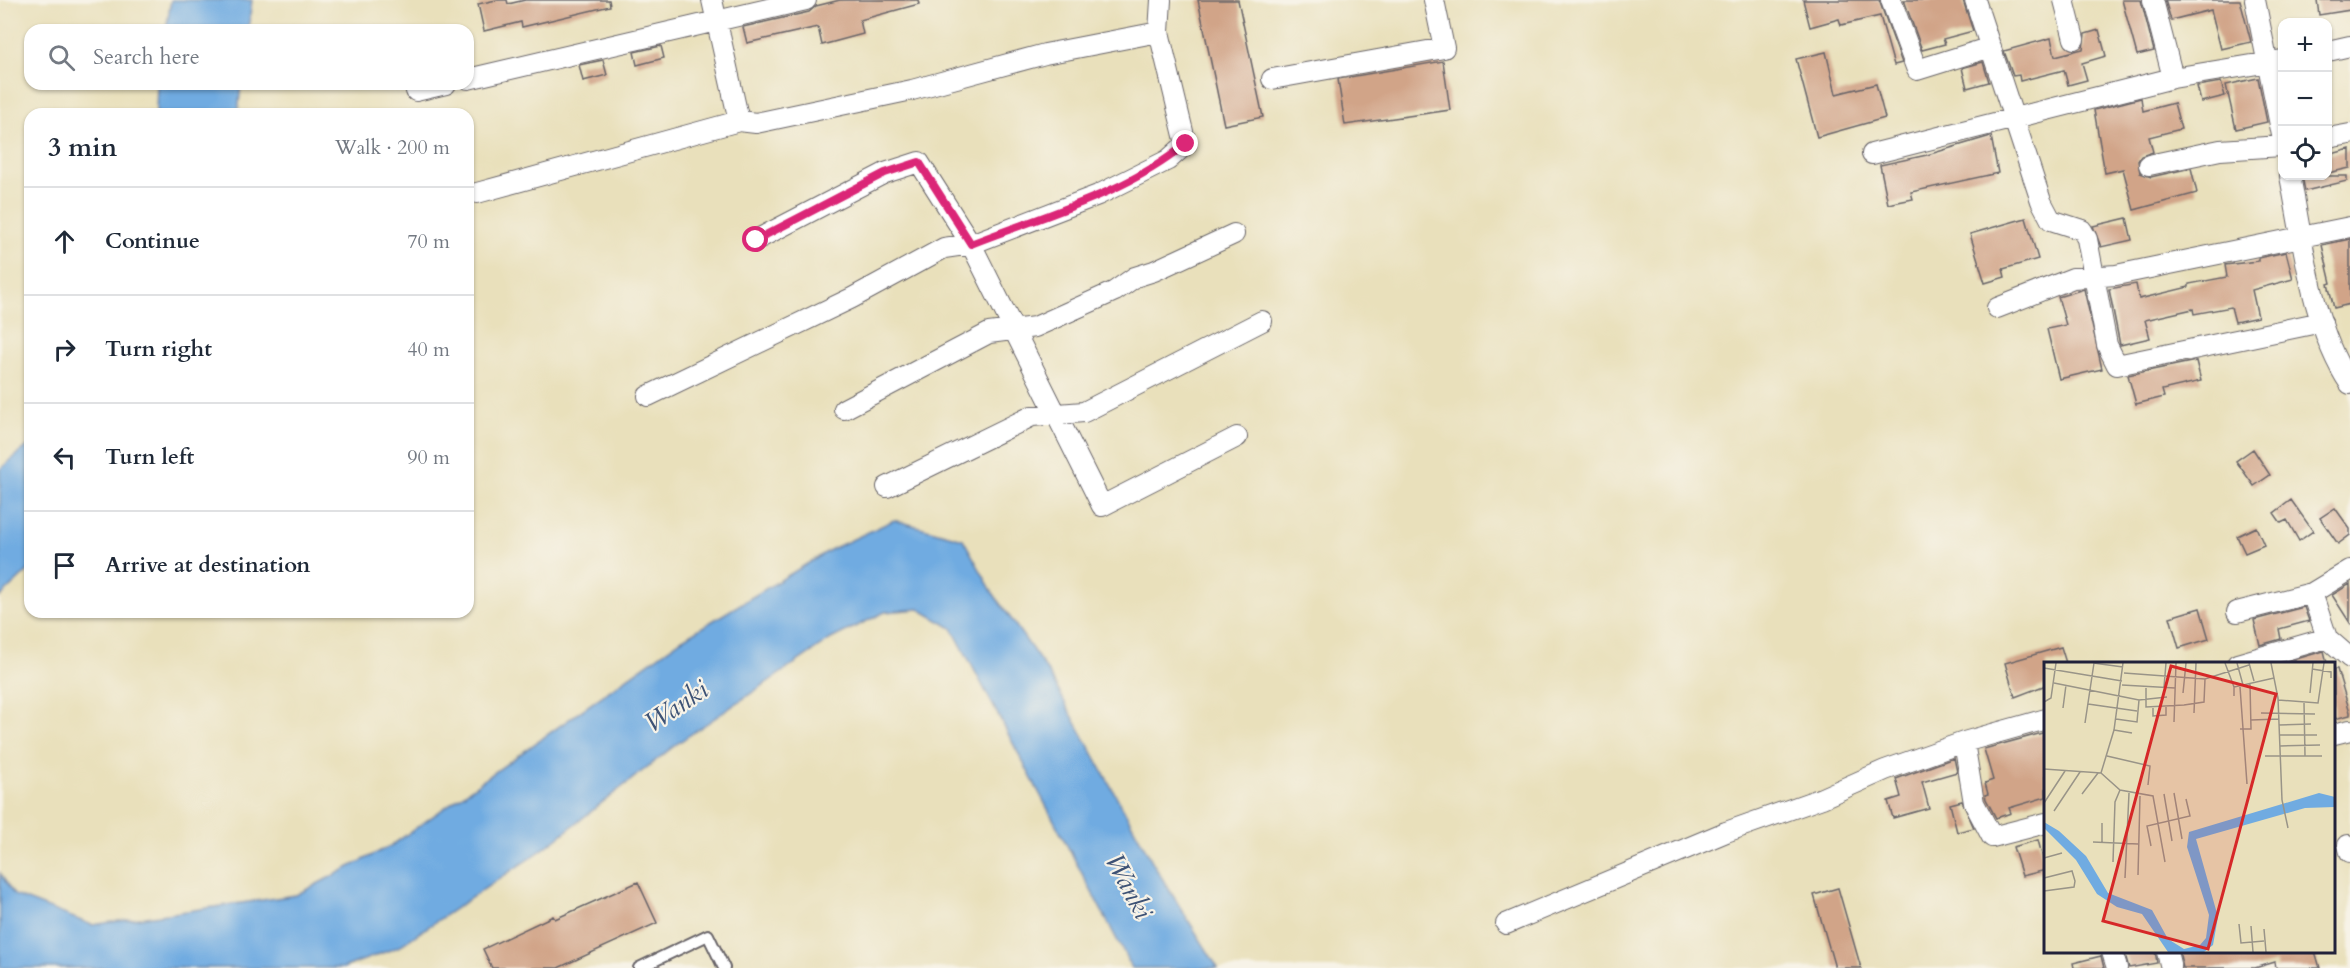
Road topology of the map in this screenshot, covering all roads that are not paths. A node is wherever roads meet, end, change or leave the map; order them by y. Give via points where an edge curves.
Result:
1 (712, 0) edge
2 (806, 0) edge
3 (1161, 0) edge
4 (1434, 0) edge
5 (1891, 0) edge
6 (1975, 0) edge
7 (2064, 0) edge
8 (2153, 0) edge
9 (2255, 0) edge
10 (717, 20) junction
11 (1159, 32) junction
12 (2074, 39) dead end
13 (2350, 46) edge
14 (1991, 48) junction
15 (2332, 50) edge
16 (2275, 62) edge
17 (474, 78) edge
18 (2173, 78) junction
19 (1272, 79) dead end
20 (420, 90) edge
21 (416, 91) dead end
22 (2015, 117) junction
23 (739, 121) junction
24 (2282, 126) edge
25 (2350, 134) edge
26 (2332, 137) edge
27 (2278, 146) edge
28 (1872, 154) dead end
29 (2150, 165) dead end
30 (2291, 180) edge
31 (477, 193) dead end
32 (2350, 227) edge
33 (1234, 234) dead end
34 (2302, 236) junction
35 (756, 240) dead end
36 (971, 244) junction
37 (2096, 276) junction
38 (1997, 308) dead end
39 (1262, 321) dead end
40 (2322, 322) junction
41 (1013, 329) junction
42 (2350, 384) edge
43 (648, 396) dead end
44 (843, 409) dead end
45 (1055, 414) junction
46 (1237, 437) dead end
47 (887, 488) dead end
48 (2350, 570) edge
49 (2312, 593) junction
50 (2237, 612) dead end
51 (2327, 638) junction
52 (2350, 658) edge
53 (2241, 662) edge
54 (2044, 720) edge
55 (2350, 730) edge
56 (2335, 734) edge
57 (1964, 742) junction
58 (2044, 823) edge
59 (1506, 924) dead end
60 (2113, 953) edge
61 (2167, 953) edge
62 (639, 968) edge
63 (724, 968) edge
64 (2117, 968) edge
65 (2171, 968) edge

1 - 10 street
2 - 10 street
3 - 11 street
4 - 19 street via 1444,48
5 - 14 street via 1917,70
6 - 14 street
7 - 12 street
8 - 18 street
9 - 16 street
10 - 17 street
10 - 23 street
11 - 23 street via 1046,54 901,93 756,123
11 - 36 street via 1186,144 1168,160 1098,195
13 - 15 street
14 - 22 street
16 - 18 street
16 - 24 street
18 - 22 street
20 - 21 street
22 - 28 street
22 - 37 street via 2051,220 2082,230
23 - 31 street
25 - 26 street
27 - 29 street via 2220,150
30 - 34 street
32 - 34 street
33 - 41 street via 1035,327
34 - 37 street
34 - 40 street
35 - 36 street via 885,173 919,162
36 - 41 street
36 - 43 street via 944,248 852,298
37 - 38 street via 2073,278
37 - 40 street via 2107,345 2117,365
39 - 45 street via 1084,412
40 - 42 street via 2338,366
41 - 44 street via 989,333
41 - 45 street
45 - 46 street via 1102,506
45 - 47 street via 1032,416
48 - 49 street
49 - 50 street
49 - 51 street
51 - 52 street
51 - 53 street
54 - 57 street
55 - 56 street
57 - 58 street via 1974,803 1992,837
57 - 59 street via 1725,832
60 - 64 street
61 - 65 street
62 - 63 lane via 708,935

